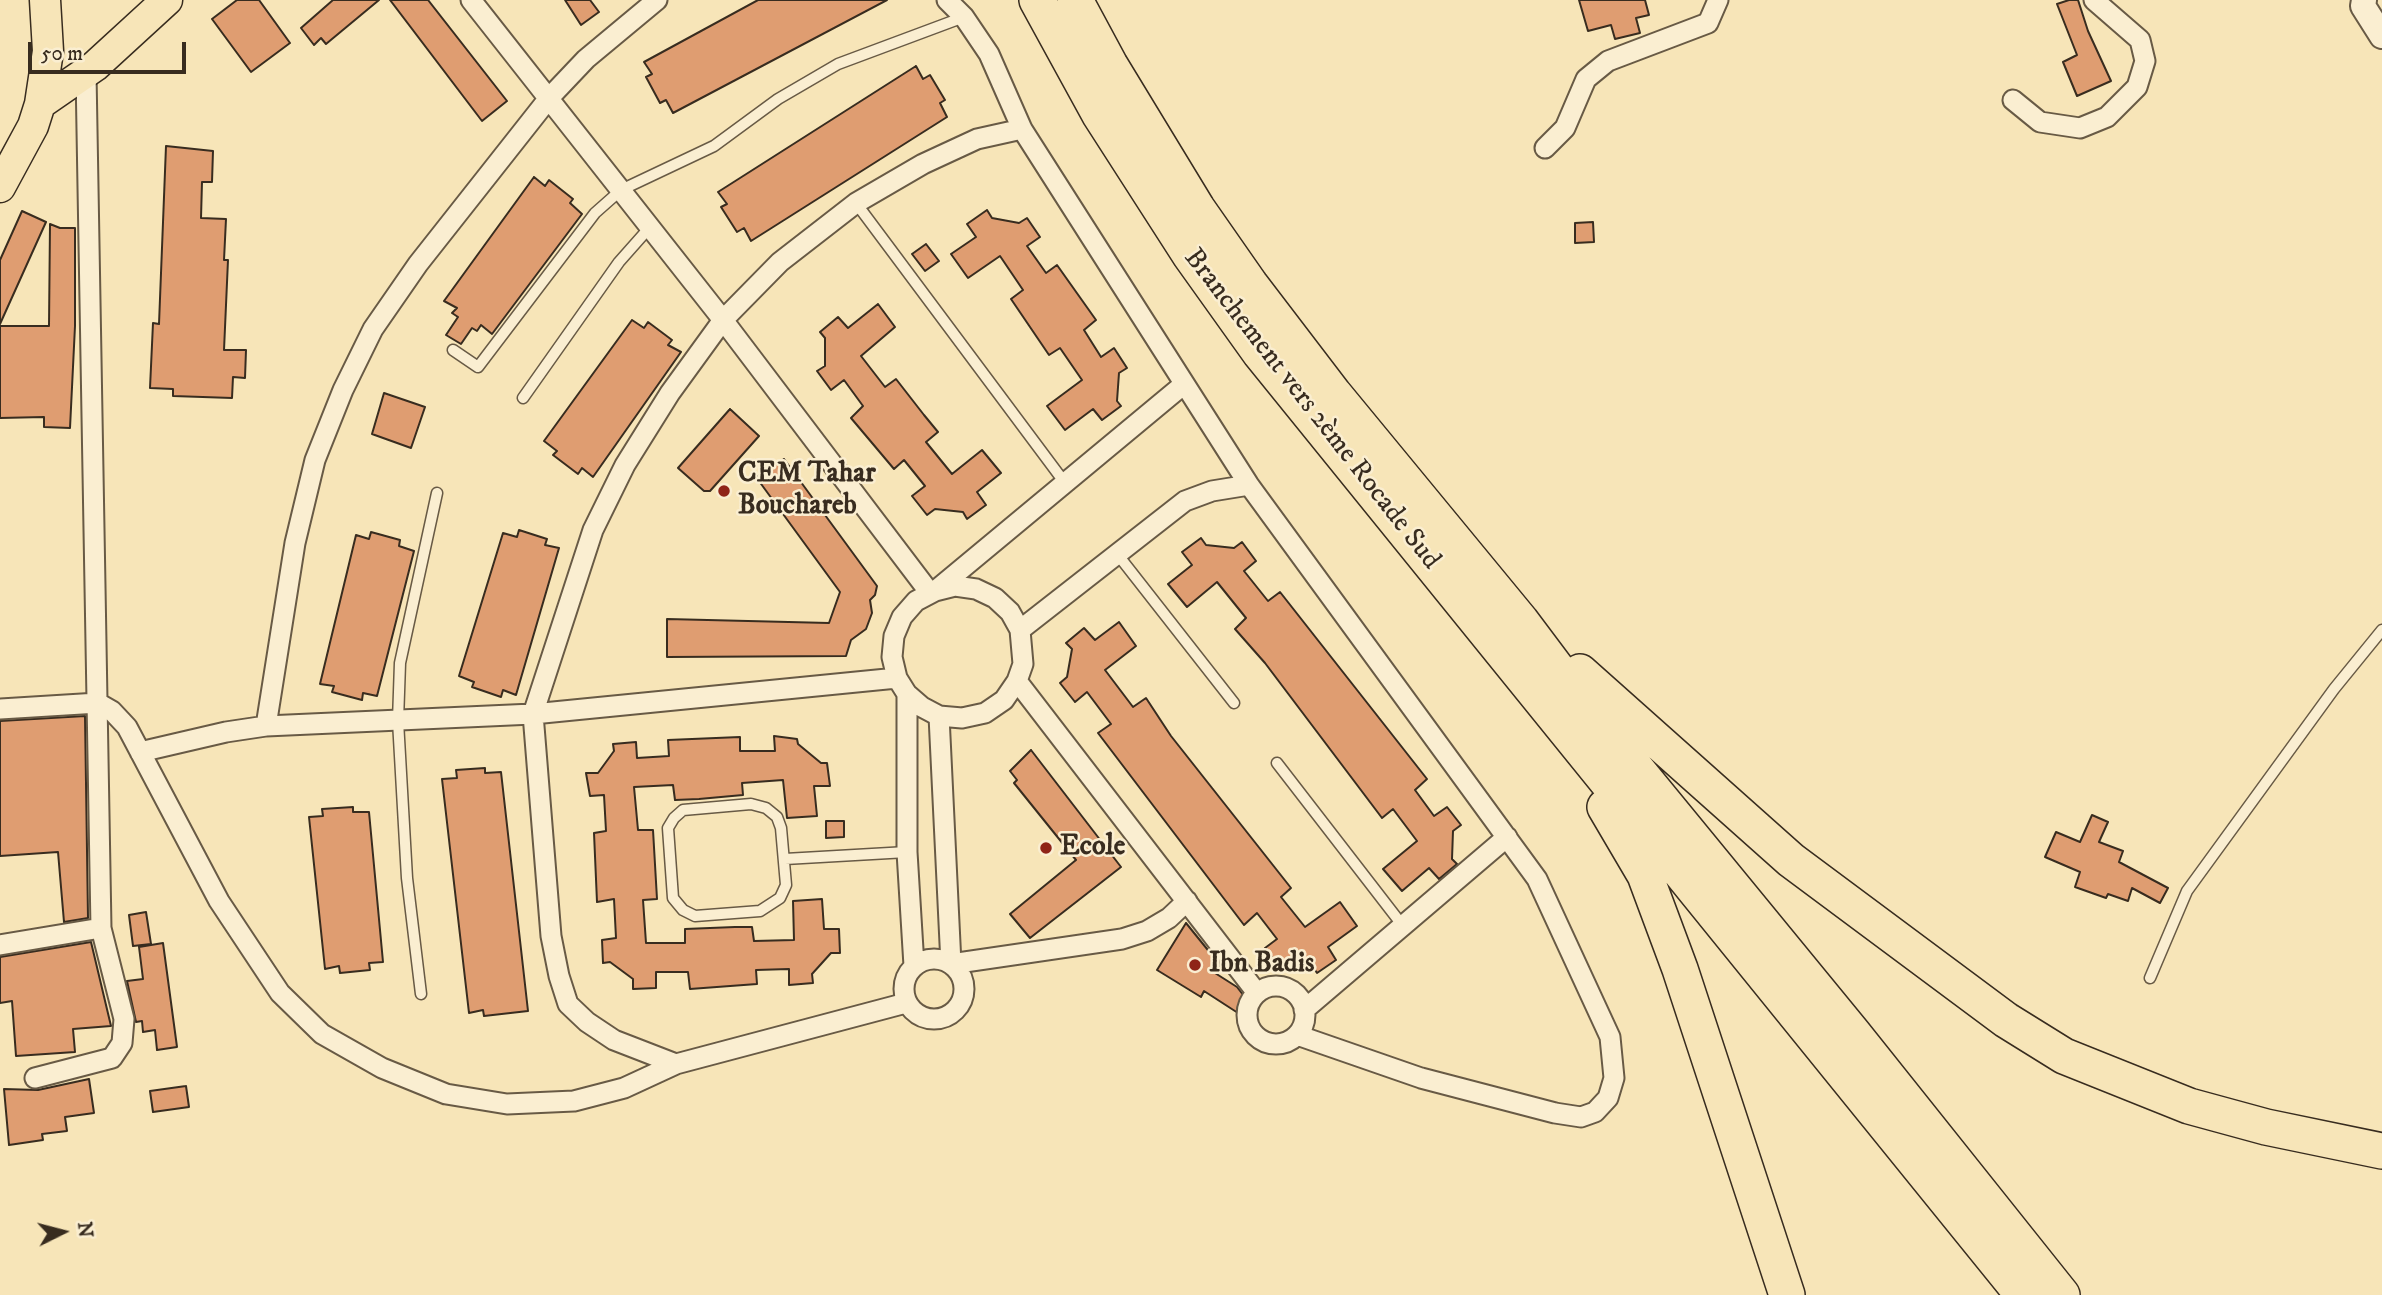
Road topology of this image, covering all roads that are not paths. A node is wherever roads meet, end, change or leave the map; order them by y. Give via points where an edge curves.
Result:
1 (167, 0) edge
2 (471, 0) edge
3 (657, 0) edge
4 (947, 0) edge
5 (1037, 0) edge
6 (1075, 0) edge
7 (1718, 0) edge
8 (2094, 0) edge
9 (2364, 0) edge
10 (46, 12) edge
11 (964, 17) junction
12 (2382, 36) edge
13 (91, 69) junction
14 (549, 98) junction
15 (2013, 100) dead end
16 (40, 104) junction
17 (1022, 130) junction
18 (1545, 148) dead end
19 (0, 187) edge
20 (621, 190) junction
21 (856, 203) junction
22 (650, 227) junction
23 (723, 320) junction
24 (453, 350) dead end
25 (1183, 385) junction
26 (523, 398) dead end
27 (1065, 483) junction
28 (1249, 485) junction
29 (437, 493) dead end
30 (1118, 555) junction
31 (932, 592) junction
32 (1521, 621) junction
33 (1020, 630) junction
34 (2382, 630) edge
35 (1486, 633) junction
36 (1017, 681) junction
37 (902, 686) junction
38 (98, 703) junction
39 (1234, 703) dead end
40 (0, 709) edge
41 (533, 714) junction
42 (939, 716) junction
43 (398, 721) junction
44 (266, 726) junction
45 (140, 752) junction
46 (1277, 763) dead end
47 (1507, 837) junction
48 (907, 852) junction
49 (785, 859) junction
50 (1187, 901) junction
51 (1403, 926) junction
52 (101, 928) junction
53 (0, 945) edge
54 (951, 964) junction
55 (914, 966) junction
56 (2150, 978) dead end
57 (1257, 993) junction
58 (421, 994) dead end
59 (906, 1003) junction
60 (1304, 1010) junction
61 (1297, 1035) junction
62 (676, 1064) junction
63 (35, 1078) dead end
64 (2382, 1152) edge
65 (1787, 1295) edge
66 (2023, 1295) edge
67 (2062, 1295) edge

1 - 13 main road
2 - 14 street
3 - 14 street via 586,59
4 - 11 street
5 - 35 highway, Branchement vers 2ème Rocade Sud via 1100,115 1189,255 1260,353
6 - 32 highway via 1183,184 1250,285
7 - 18 street via 1708,23 1608,61 1586,79 1565,128
8 - 15 street via 2140,40 2145,61 2137,87 2107,117 2080,128 2040,122
9 - 12 street via 2362,6
10 - 13 main road via 73,52
10 - 16 main road
11 - 17 street via 989,54
11 - 20 lane via 838,64 778,99 713,146
13 - 16 main road
13 - 38 street
14 - 20 street
14 - 44 street via 418,264 373,329 343,390 314,460 295,543
16 - 19 main road
17 - 21 street via 977,139
17 - 25 street
20 - 22 street
20 - 24 lane via 595,213 478,367
21 - 23 street via 780,262
21 - 27 lane
22 - 23 street
22 - 26 lane via 619,262
23 - 31 street
23 - 41 street via 625,465 593,530
25 - 27 street
25 - 28 street
27 - 31 street
28 - 30 street via 1185,501
28 - 47 street
29 - 43 lane via 400,663
30 - 33 street
30 - 39 lane
31 - 33 street via 955,586 985,593 1010,612
31 - 37 street via 902,617 894,636 892,657
32 - 64 highway via 1791,860 2006,1020 2064,1056 2189,1106
32 - 67 highway
33 - 36 street via 1023,664
34 - 56 lane via 2187,891
35 - 65 highway via 1606,808 1645,875 1681,970
35 - 66 highway
36 - 42 street via 1003,700 985,713
36 - 50 street
37 - 41 street
37 - 42 street via 922,707
37 - 48 street
38 - 40 street
38 - 45 street via 127,727
38 - 52 street
41 - 43 street
41 - 62 street via 551,936 568,1004 614,1040
42 - 54 street
43 - 44 street
43 - 58 lane via 407,878
44 - 45 street
45 - 62 street via 219,901 280,993 322,1034 382,1068 446,1094 508,1104 575,1101 624,1088
46 - 51 lane
47 - 51 street
47 - 61 street via 1537,879 1610,1037 1614,1078 1608,1098 1595,1112 1581,1116 1541,1110 1420,1078
48 - 49 lane
48 - 55 street
49 - 49 lane via 777,817 758,806 683,810 668,828 673,898 695,916 771,907 786,885
50 - 54 street via 1147,931 1122,939
50 - 57 street
51 - 60 street
52 - 53 street
52 - 63 street via 124,1019 122,1043 112,1058
54 - 55 street via 932,959
54 - 59 street via 964,990 950,1016 921,1017
55 - 59 street via 904,983
57 - 60 street via 1276,986 1286,988
57 - 61 street via 1247,1010 1250,1029 1257,1037 1274,1044
59 - 62 street
60 - 61 street

